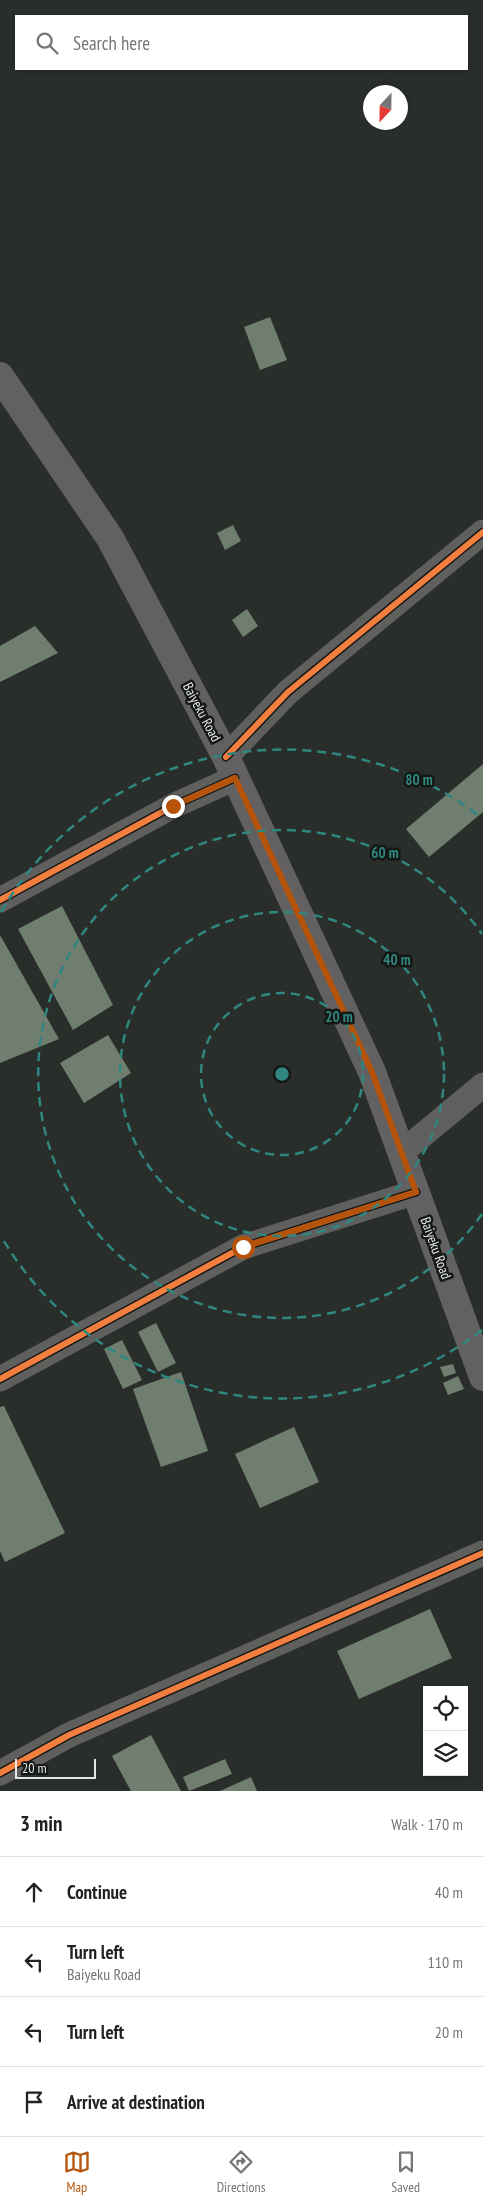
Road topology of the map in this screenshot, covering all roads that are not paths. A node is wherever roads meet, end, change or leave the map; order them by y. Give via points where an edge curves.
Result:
1 (0, 376) edge
2 (483, 532) edge
3 (230, 767) junction
4 (0, 900) edge
5 (483, 1085) edge
6 (401, 1153) junction
7 (416, 1192) junction
8 (483, 1377) edge
9 (0, 1379) edge
10 (483, 1554) edge
11 (0, 1773) edge

1 - 3 main road, Baiyeku Road via 110,538
2 - 3 street via 288,692
3 - 4 street via 173,806
3 - 6 main road, Baiyeku Road via 372,1072
5 - 6 street
6 - 7 main road, Baiyeku Road
7 - 8 main road, Baiyeku Road
7 - 9 street via 243,1247
10 - 11 street via 69,1735

